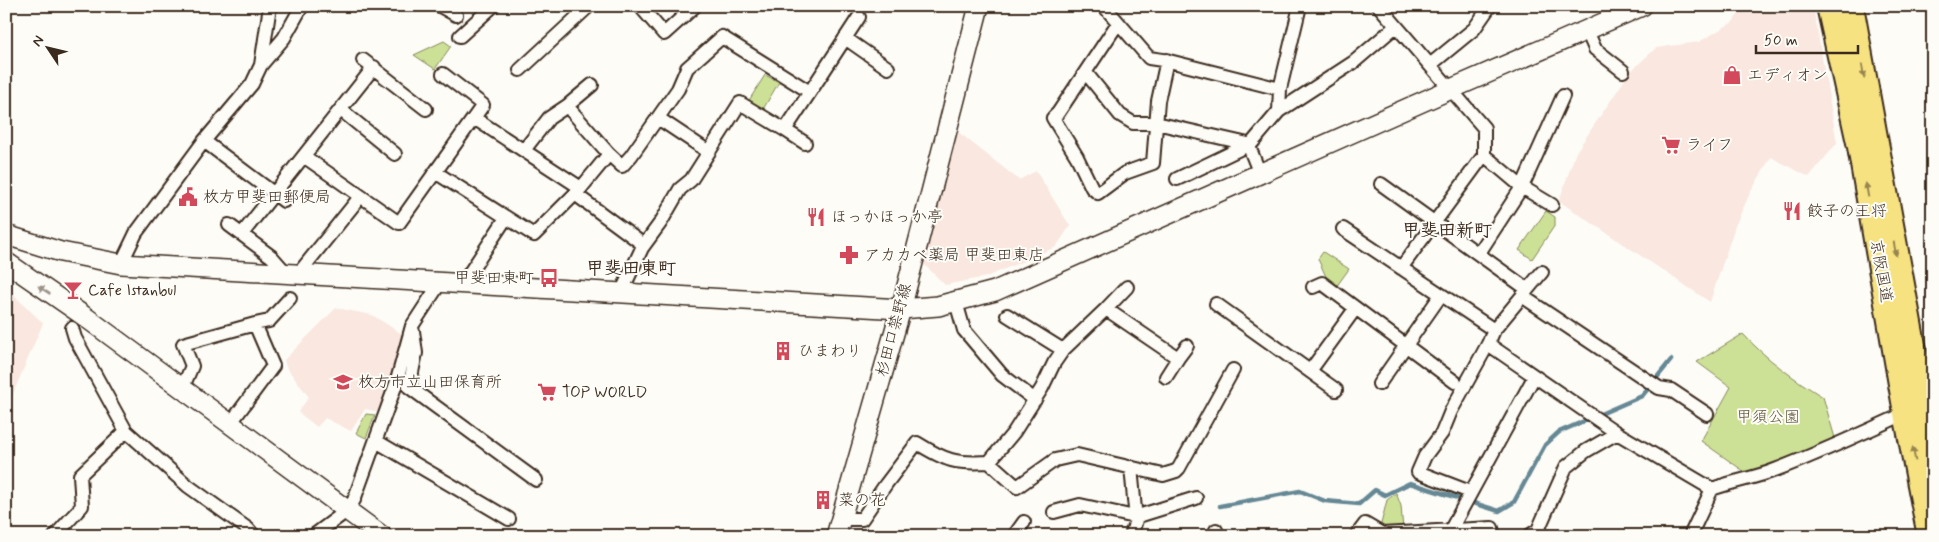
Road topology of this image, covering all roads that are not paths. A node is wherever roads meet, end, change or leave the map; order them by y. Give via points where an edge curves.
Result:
1 (270, 6) edge
2 (302, 6) edge
3 (440, 6) edge
4 (493, 6) edge
5 (589, 6) edge
6 (640, 6) edge
7 (695, 6) edge
8 (979, 6) edge
9 (1104, 6) edge
10 (1300, 6) edge
11 (1379, 6) edge
12 (1490, 6) edge
13 (1642, 6) edge
14 (1829, 6) edge
15 (1851, 6) edge
16 (456, 15) dead end
17 (859, 17) dead end
18 (1118, 24) junction
19 (1396, 26) junction
20 (1587, 31) junction
21 (460, 36) dead end
22 (845, 38) junction
23 (363, 60) dead end
24 (1167, 60) junction
25 (261, 65) junction
26 (1430, 65) junction
27 (374, 67) junction
28 (888, 68) dead end
29 (520, 70) dead end
30 (1623, 70) dead end
31 (1086, 73) junction
32 (443, 74) dead end
33 (592, 84) dead end
34 (1280, 89) junction
35 (1451, 89) junction
36 (810, 92) junction
37 (1563, 96) dead end
38 (567, 106) junction
39 (426, 109) dead end
40 (341, 110) junction
41 (1279, 111) junction
42 (474, 118) junction
43 (658, 118) junction
44 (1156, 123) junction
45 (785, 130) junction
46 (204, 141) junction
47 (805, 143) dead end
48 (1248, 144) junction
49 (524, 150) junction
50 (709, 152) junction
51 (395, 154) dead end
52 (609, 154) junction
53 (1484, 154) junction
54 (305, 157) junction
55 (435, 172) junction
56 (1260, 174) junction
57 (1176, 179) dead end
58 (1381, 184) dead end
59 (1522, 187) junction
60 (578, 191) junction
61 (280, 197) junction
62 (360, 197) junction
63 (1552, 205) dead end
64 (506, 218) junction
65 (1434, 222) junction
66 (230, 225) dead end
67 (1343, 229) dead end
68 (242, 234) junction
69 (6, 235) edge
70 (644, 245) junction
71 (1479, 253) junction
72 (6, 262) edge
73 (121, 264) junction
74 (1401, 268) junction
75 (1542, 272) dead end
76 (293, 274) junction
77 (463, 282) junction
78 (440, 283) junction
79 (1127, 287) dead end
80 (1313, 287) dead end
81 (1524, 292) junction
82 (621, 294) junction
83 (1442, 295) junction
84 (290, 298) dead end
85 (956, 302) junction
86 (1216, 304) dead end
87 (901, 309) junction
88 (1106, 309) junction
89 (1355, 309) junction
90 (1007, 314) dead end
91 (78, 322) junction
92 (255, 324) junction
93 (412, 326) junction
94 (1494, 330) junction
95 (1488, 344) junction
96 (1187, 346) dead end
97 (1406, 346) junction
98 (1063, 350) junction
99 (1178, 358) junction
100 (1233, 370) dead end
101 (1310, 371) junction
102 (1166, 377) dead end
103 (1534, 377) junction
104 (1455, 382) dead end
105 (1379, 384) dead end
106 (1927, 387) edge
107 (182, 389) junction
108 (1336, 390) dead end
109 (1035, 400) junction
110 (1906, 413) junction
111 (1707, 414) dead end
112 (230, 424) junction
113 (126, 431) junction
114 (1617, 434) junction
115 (376, 441) junction
116 (1933, 454) edge
117 (989, 462) junction
118 (1131, 467) junction
119 (536, 480) dead end
120 (1712, 489) junction
121 (1196, 498) dead end
122 (1467, 498) junction
123 (348, 510) junction
124 (1054, 512) dead end
125 (1135, 517) junction
126 (508, 519) dead end
127 (1024, 522) dead end
128 (839, 528) edge
129 (1450, 531) junction
130 (55, 536) edge
131 (254, 536) edge
132 (313, 536) edge
133 (382, 536) edge
134 (1014, 536) edge
135 (1131, 536) edge
136 (1356, 536) edge
137 (1494, 536) edge
138 (1529, 536) edge
139 (1690, 536) edge
140 (1930, 536) edge

1 - 25 street
2 - 25 street via 284,38
3 - 16 street
4 - 21 street
5 - 29 street via 557,29
6 - 7 street via 664,34
8 - 87 street, 杉田口禁野線
9 - 18 street
10 - 34 street
11 - 19 street
12 - 26 street via 1474,29
13 - 20 street
110 -> 14 highway, 京阪国道 via 1860,147
15 -> 106 highway, 京阪国道
17 - 22 street
18 - 24 street via 1149,58
18 - 31 street
19 - 26 street
19 - 41 street via 1354,62
20 - 30 street via 1595,49
20 - 35 street
22 - 28 street
22 - 36 street
23 - 27 street
24 - 34 street
24 - 44 street
25 - 46 street via 252,84
26 - 35 street
27 - 39 street
27 - 40 street
31 - 44 street via 1120,115 1133,123
31 - 44 street via 1053,118 1092,188 1098,192 1125,173 1153,163
32 - 42 street via 483,105
33 - 38 street
34 - 41 street
35 - 53 street via 1484,128
35 - 56 street
36 - 43 street via 722,38 687,68 678,89
36 - 45 street
37 - 59 street
38 - 49 street via 548,118
38 - 52 street
40 - 51 street
40 - 54 street
41 - 48 street
42 - 49 street
42 - 55 street
43 - 50 street
43 - 52 street via 622,166
44 - 48 street
45 - 47 street
45 - 50 street via 740,103
46 - 61 street
46 - 73 street via 136,233
48 - 56 street
48 - 57 street
49 - 60 street
50 - 70 street via 691,180 680,189
52 - 60 street
53 - 59 street
53 - 65 street
54 - 61 street
54 - 62 street
55 - 62 street via 399,223
55 - 64 street
56 - 85 street via 995,291
58 - 65 street
59 - 63 street
59 - 71 street
60 - 64 street via 534,235
60 - 70 street
61 - 68 street
62 - 76 street
64 - 77 street
65 - 71 street
65 - 74 street
66 - 68 street
67 - 74 street
68 - 76 street
69 - 73 street via 61,252
70 - 82 street
71 - 81 street
91 -> 72 street
73 - 76 street
74 - 83 street
75 - 81 street
76 - 78 street
77 - 78 street
77 - 82 street
78 - 93 street
79 - 88 street
80 - 89 street via 1322,283
81 - 94 street
81 - 111 street via 1646,380 1659,388 1671,390
82 - 87 street
83 - 94 street
83 - 97 street
84 - 92 street via 269,321
85 - 87 street
85 - 109 street via 964,330 1002,375
86 - 101 street
87 - 128 street, 杉田口禁野線
88 - 98 street
88 - 99 street
89 - 97 street
89 - 101 street
90 - 98 street
91 - 107 street
91 - 113 street via 75,338
92 - 107 street via 183,344 192,366
92 - 112 street via 273,366
93 - 115 street
93 - 119 street via 416,353 409,388
94 - 95 street
95 - 103 street
95 - 122 street via 1418,472
96 - 99 street
97 - 104 street
97 - 105 street
98 - 109 street
99 - 102 street
100 - 118 street via 1176,471 1163,475
101 - 108 street
103 - 114 street
103 - 122 street
106 - 110 street
106 - 116 highway, 京阪国道
107 - 112 street
109 - 117 street
110 - 120 street via 1773,471
140 -> 110 highway, 京阪国道
112 - 123 street
113 - 130 street via 80,475 82,506
113 - 131 street via 188,486
114 - 120 street
114 - 138 street via 1586,451 1566,467 1538,530
115 - 123 street
115 - 126 street
117 - 118 street via 1017,487 1055,460 1077,455
117 - 128 street via 954,462 917,443 862,519
118 - 125 street
120 - 139 street
121 - 125 street
122 - 129 street
123 - 132 street
123 - 133 street
124 - 125 street via 1080,504
125 - 135 street
127 - 134 street
129 - 136 street via 1382,534 1365,524
129 - 137 street via 1492,528

